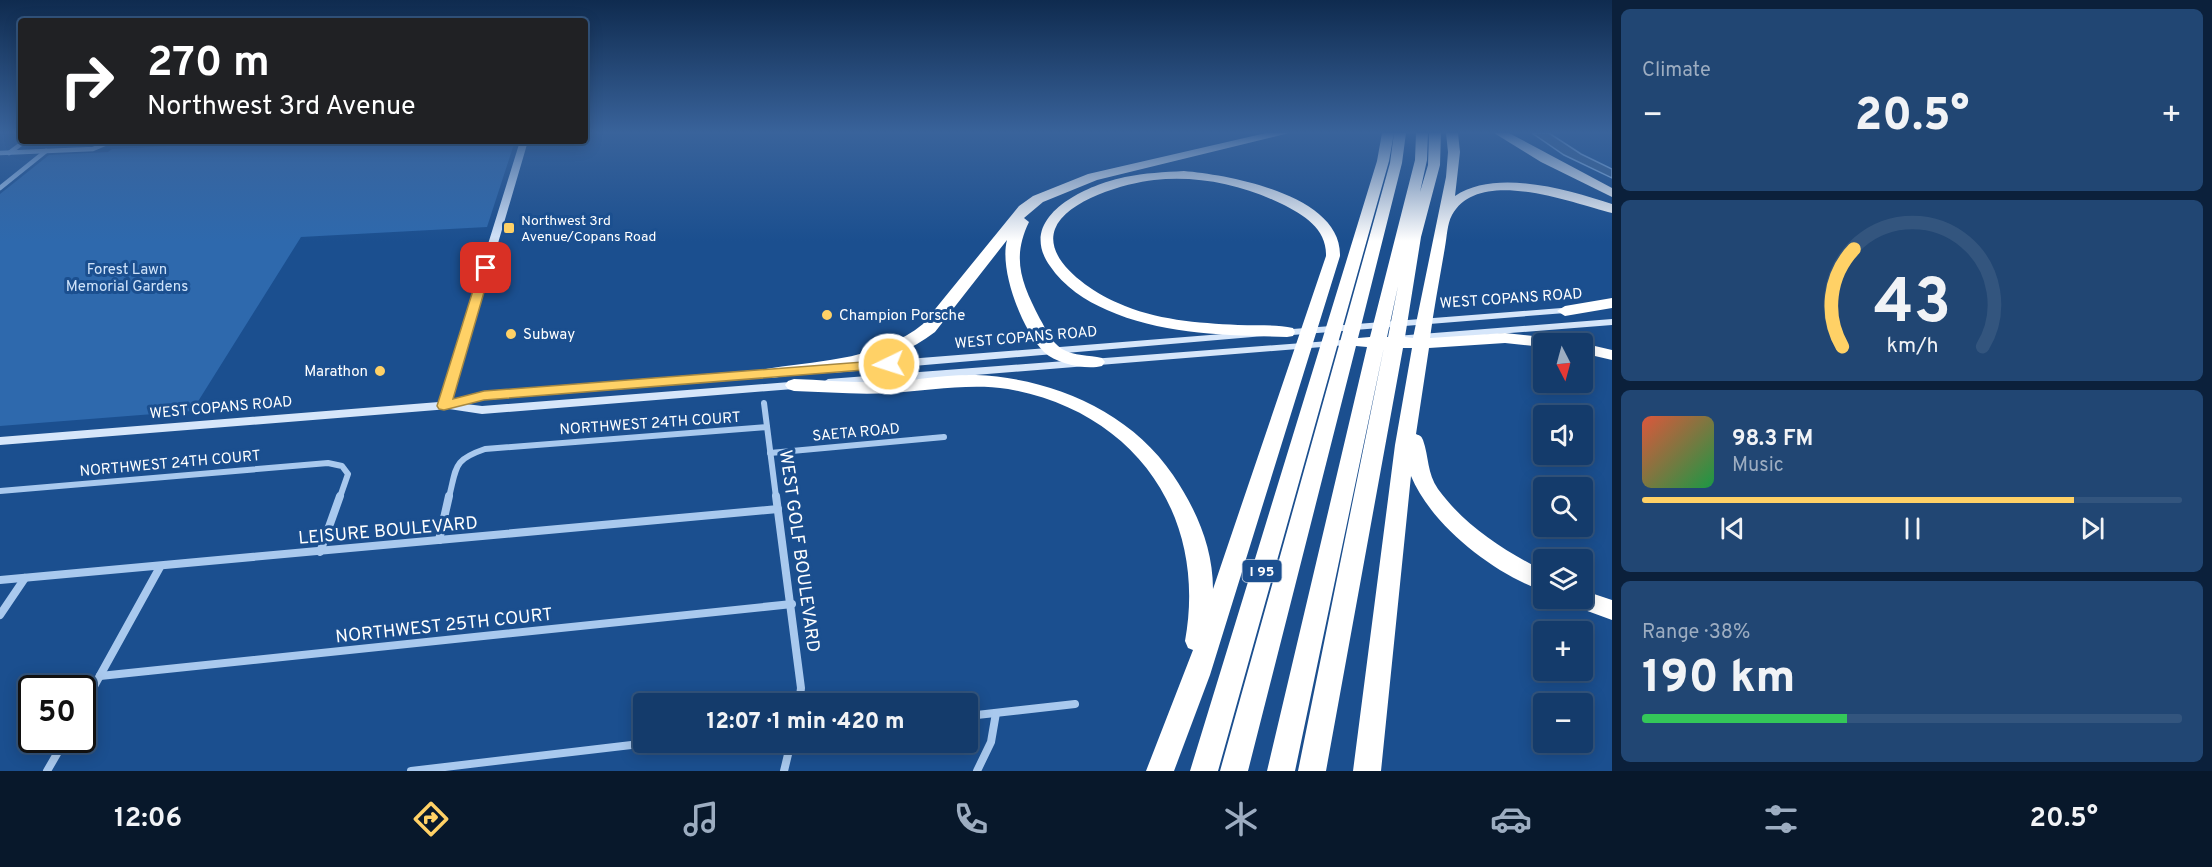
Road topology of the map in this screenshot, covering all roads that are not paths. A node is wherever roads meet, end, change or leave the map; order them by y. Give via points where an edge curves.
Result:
1 (24, 169) edge
2 (516, 169) edge
3 (1127, 169) edge
4 (1381, 169) edge
5 (1394, 169) edge
6 (1419, 169) edge
7 (1433, 169) edge
8 (1453, 169) edge
9 (1565, 169) edge
10 (0, 188) edge
11 (1062, 189) junction
12 (1612, 193) edge
13 (1612, 209) edge
14 (1445, 216) junction
15 (1396, 300) junction
16 (1349, 303) junction
17 (1612, 305) edge
18 (1565, 311) joint
19 (1612, 322) edge
20 (1287, 332) junction
21 (1533, 341) edge
22 (1361, 342) junction
23 (1053, 351) junction
24 (1593, 351) edge
25 (1612, 355) edge
26 (1096, 362) junction
27 (1381, 367) junction
28 (1330, 371) junction
29 (772, 373) junction
30 (794, 385) junction
31 (764, 404) dead end
32 (444, 406) junction
33 (1410, 418) junction
34 (767, 427) junction
35 (944, 437) dead end
36 (0, 441) edge
37 (770, 453) junction
38 (0, 491) edge
39 (778, 509) junction
40 (440, 540) junction
41 (320, 552) junction
42 (160, 567) junction
43 (1533, 576) edge
44 (25, 578) junction
45 (0, 580) edge
46 (1593, 603) edge
47 (792, 604) junction
48 (1612, 610) edge
49 (0, 615) edge
50 (100, 676) junction
51 (96, 683) edge
52 (800, 693) edge
53 (1075, 704) dead end
54 (996, 713) junction
55 (978, 715) edge
56 (1173, 733) junction
57 (633, 745) edge
58 (57, 753) edge
59 (788, 753) edge
60 (47, 771) edge
61 (411, 771) edge
62 (784, 771) edge
63 (977, 771) edge
64 (1160, 771) edge
65 (1204, 771) edge
66 (1234, 771) edge
67 (1281, 771) edge
68 (1312, 771) edge
69 (1367, 771) edge

1 - 10 street
2 - 32 main road
3 - 11 highway
4 - 16 highway, I 95
5 - 16 highway
6 - 15 highway
7 - 15 highway
8 - 14 highway
9 - 12 highway
11 - 23 highway via 1025,216 1014,237 1010,262 1018,291
11 - 29 highway via 1024,209 929,328 912,343 879,355
13 - 14 highway via 1552,192 1498,188 1463,196
14 - 33 highway
15 - 27 highway
16 - 28 highway, I 95
17 - 18 highway
18 - 20 main road, WEST COPANS ROAD
19 - 22 main road, WEST COPANS ROAD
20 - 23 main road, WEST COPANS ROAD
20 - 56 highway via 1182,325 1111,304 1082,289 1058,267 1047,245 1049,229 1060,214 1100,190 1134,180 1193,176 1275,195 1320,223 1334,247 1197,675
21 - 22 highway via 1505,338 1450,343
22 - 26 main road, WEST COPANS ROAD
23 - 26 highway
23 - 29 main road, WEST COPANS ROAD
24 - 25 highway
26 - 30 main road, WEST COPANS ROAD
27 - 67 highway
27 - 68 highway
28 - 65 highway, I 95
28 - 66 highway
29 - 32 main road, WEST COPANS ROAD via 484,396
30 - 32 main road, WEST COPANS ROAD via 482,410
30 - 56 highway via 882,388 979,381 1015,386 1051,395 1086,410 1136,444 1160,471 1180,503 1194,536 1201,570 1202,620
31 - 34 street, WEST GOLF BOULEVARD
32 - 36 main road, WEST COPANS ROAD
33 - 43 highway via 1415,464 1437,503 1474,539
33 - 69 highway
34 - 37 street, WEST GOLF BOULEVARD
34 - 40 street, NORTHWEST 24TH COURT via 485,449 464,456 456,468
35 - 37 street, SAETA ROAD
37 - 39 street, WEST GOLF BOULEVARD
38 - 41 street, NORTHWEST 24TH COURT via 328,463 342,466 348,474
39 - 40 street, LEISURE BOULEVARD
39 - 47 street, WEST GOLF BOULEVARD
40 - 41 street, LEISURE BOULEVARD
41 - 42 street, LEISURE BOULEVARD
42 - 44 street, LEISURE BOULEVARD
42 - 50 street
44 - 45 street, LEISURE BOULEVARD
44 - 49 street
46 - 48 highway
47 - 50 street, NORTHWEST 25TH COURT
47 - 52 street, WEST GOLF BOULEVARD
50 - 51 street
53 - 54 street
54 - 55 street
54 - 63 street via 991,742
56 - 64 highway
57 - 61 street
58 - 60 street
59 - 62 street

